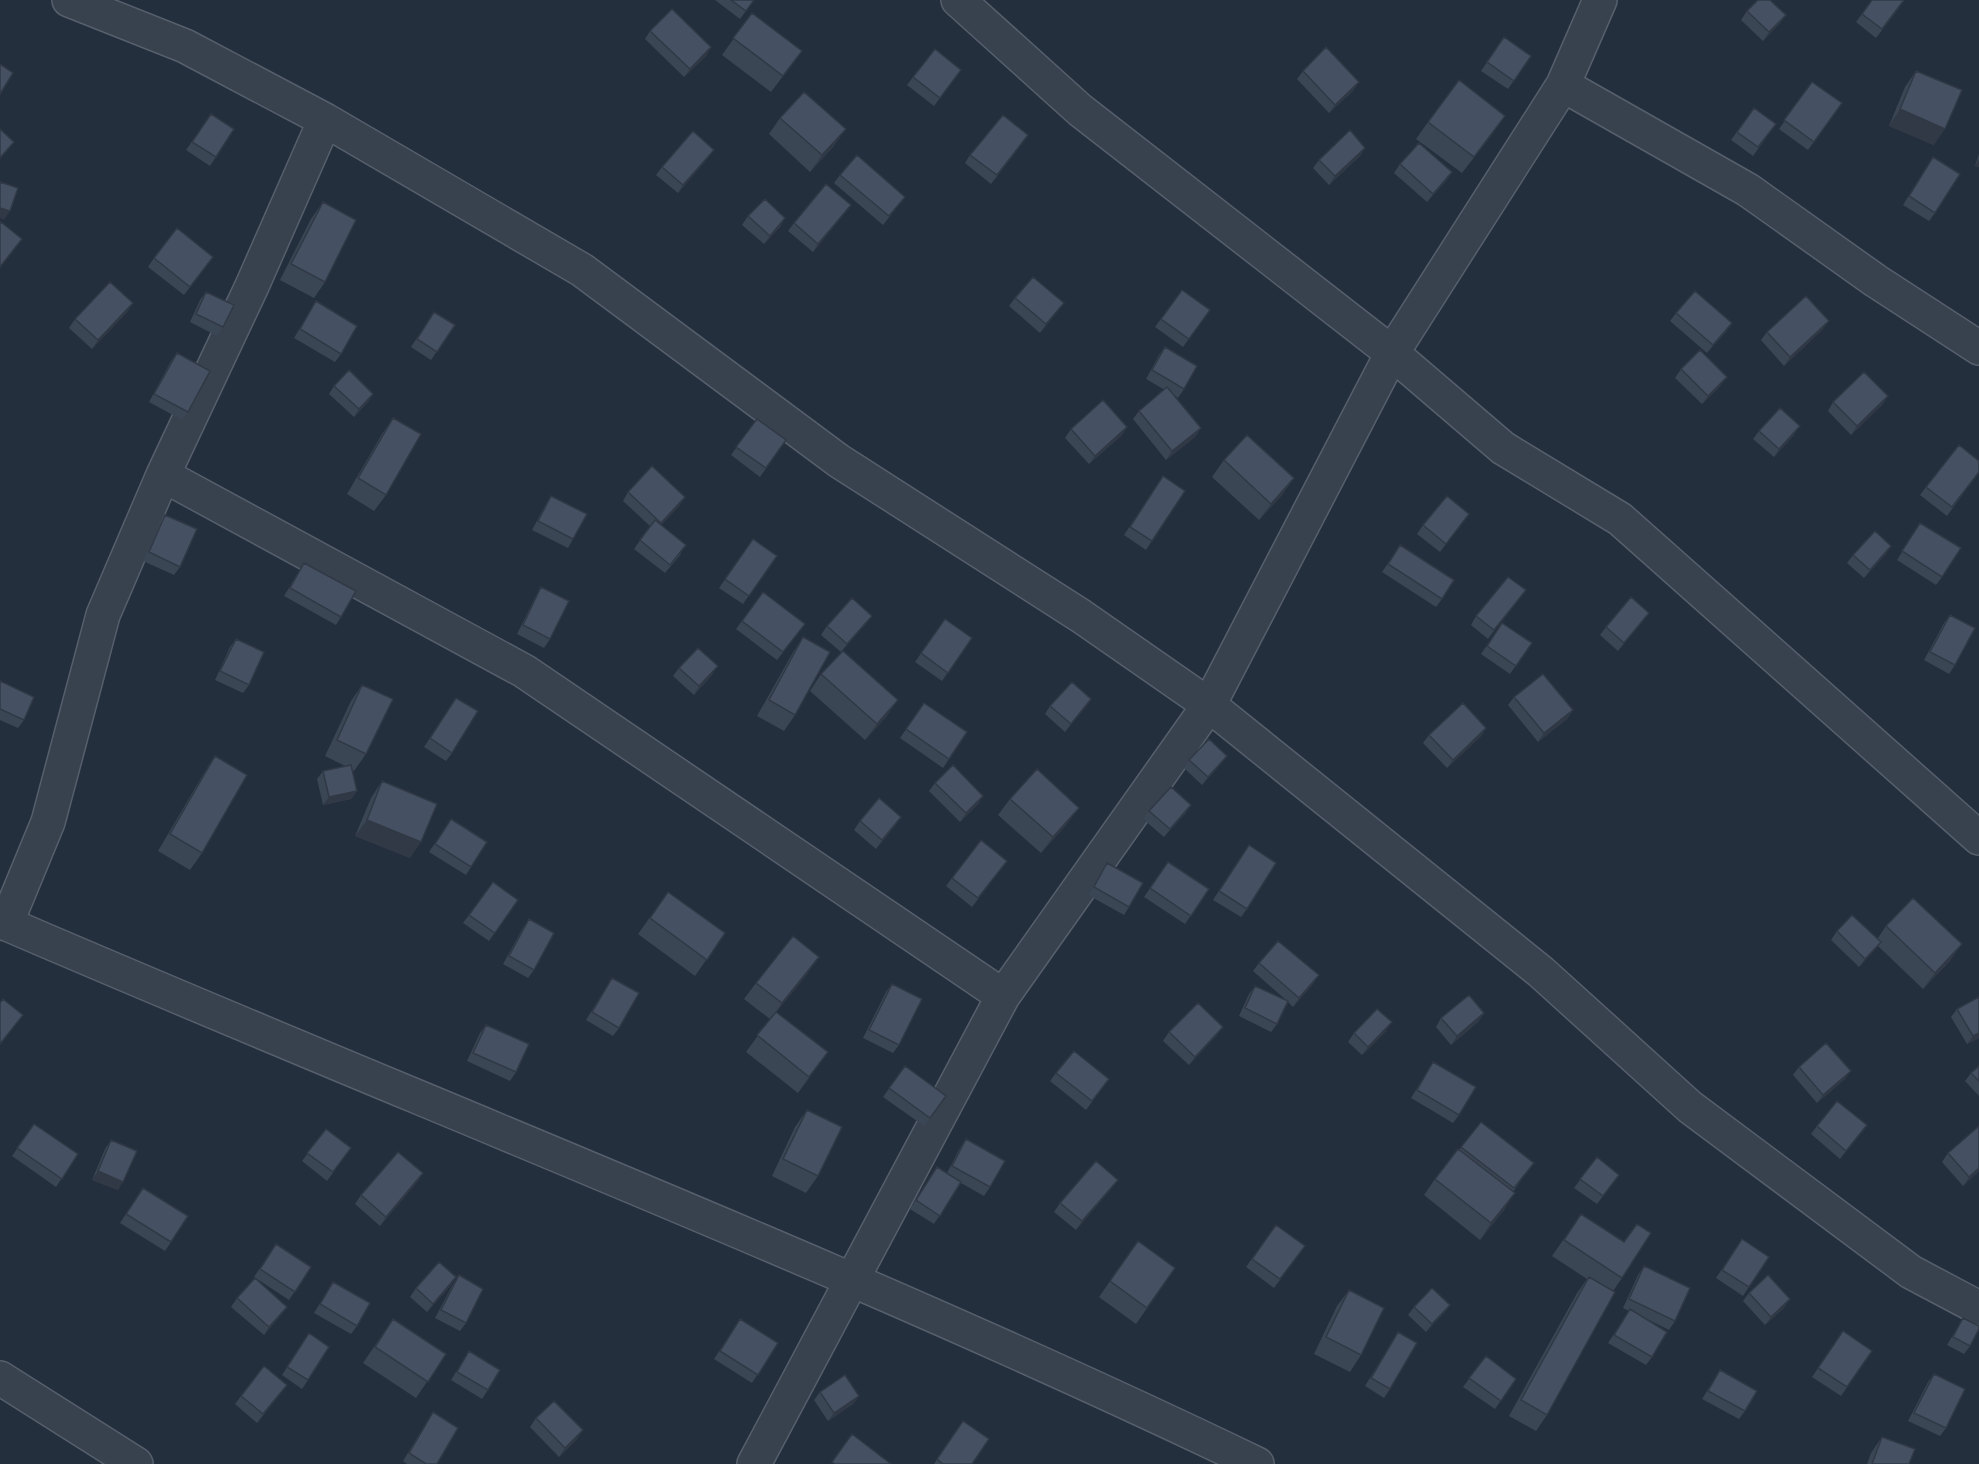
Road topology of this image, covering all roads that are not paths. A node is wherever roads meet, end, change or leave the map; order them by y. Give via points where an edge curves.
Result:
1 (69, 0) edge
2 (958, 0) edge
3 (1600, 0) edge
4 (1563, 85) junction
5 (325, 120) junction
6 (1979, 348) edge
7 (1392, 353) junction
8 (163, 475) junction
9 (1209, 705) junction
10 (1979, 838) edge
11 (3, 923) edge
12 (1003, 996) junction
13 (852, 1280) junction
14 (1979, 1308) edge
15 (0, 1378) edge
16 (136, 1464) edge
17 (754, 1464) edge
18 (1257, 1464) edge

1 - 5 street via 185,46
2 - 7 street via 1080,110
3 - 4 street
4 - 6 street via 1748,190
4 - 7 street
5 - 8 street
5 - 9 street via 582,270 839,460 1081,616
7 - 9 street
7 - 10 street via 1503,448 1620,519
8 - 11 street via 103,615 48,822
8 - 12 street via 524,671
9 - 12 street
9 - 14 street via 1541,972 1689,1107 1911,1272
11 - 13 street
12 - 13 street
13 - 17 street
13 - 18 street via 1142,1408
15 - 16 street

